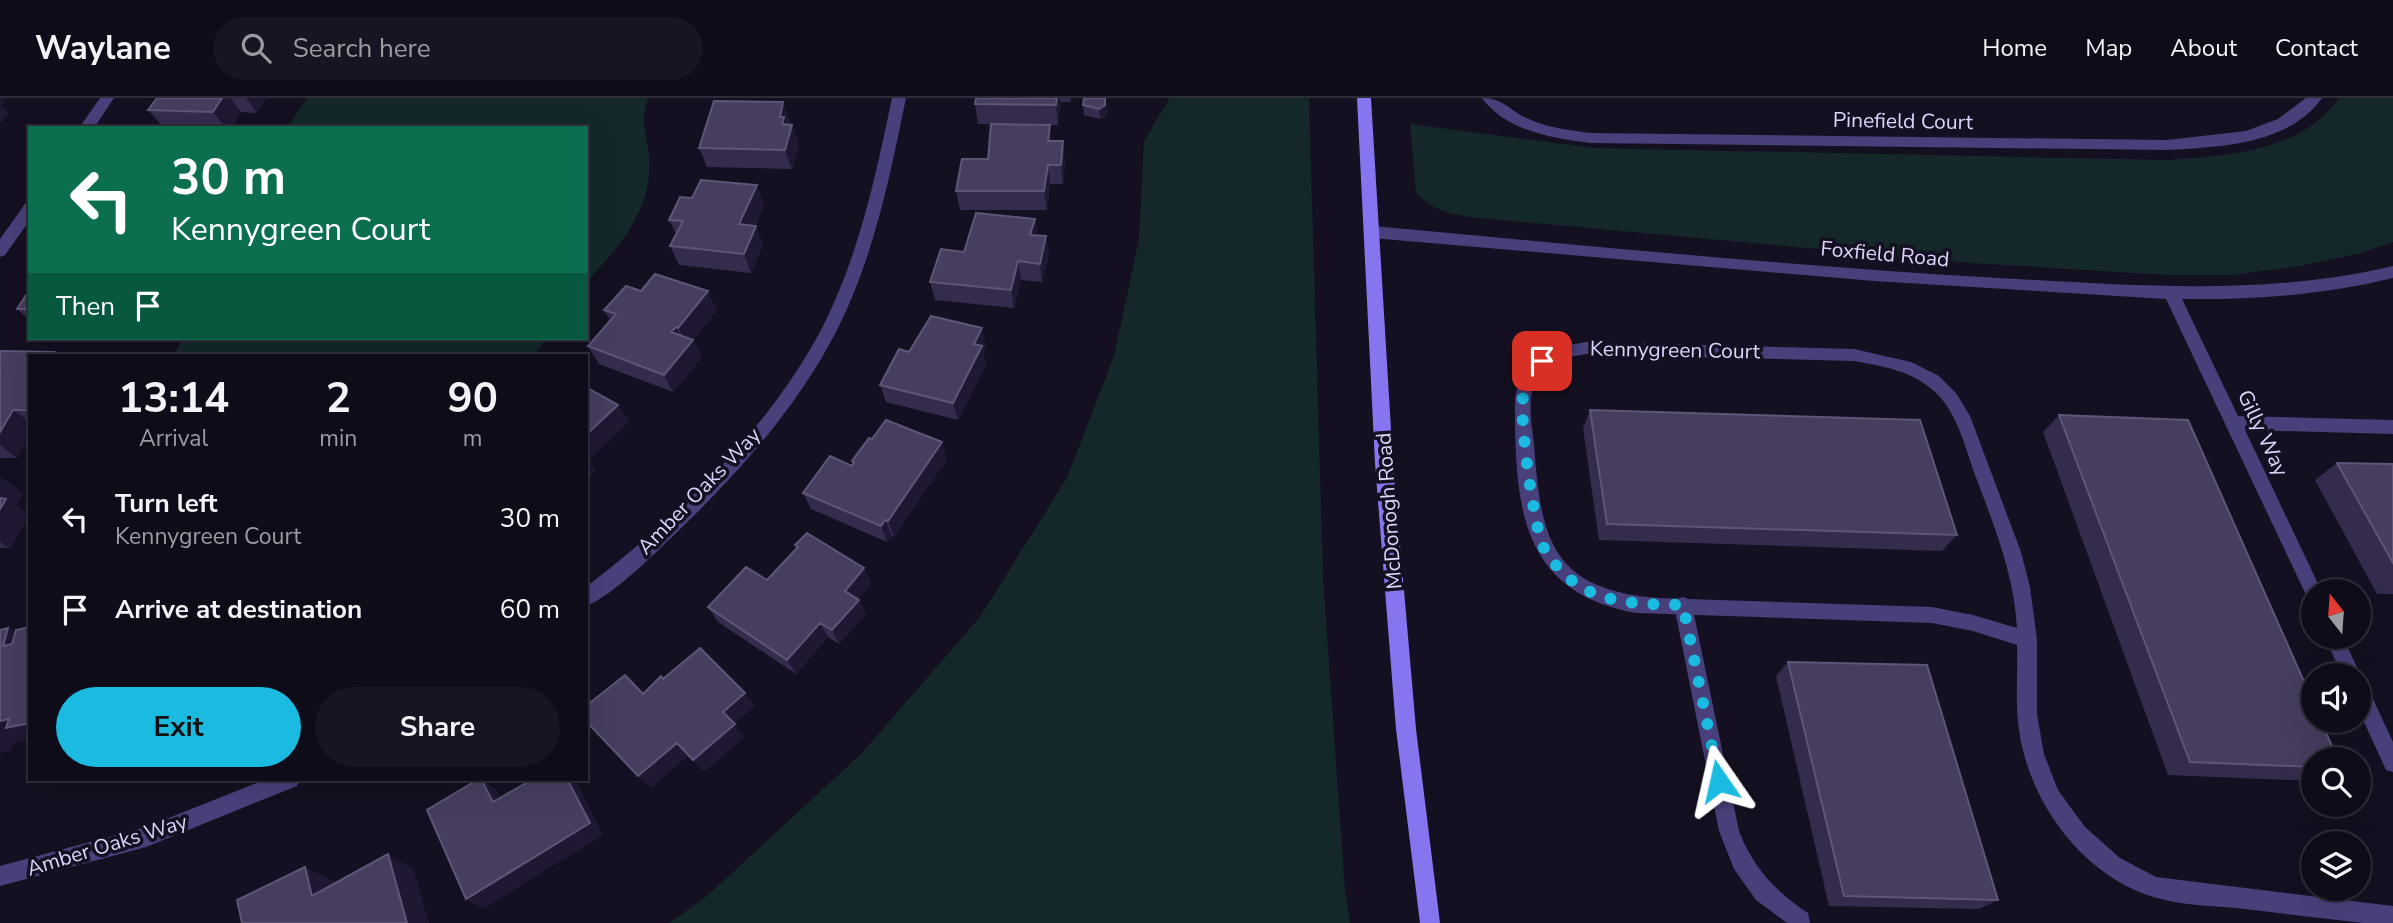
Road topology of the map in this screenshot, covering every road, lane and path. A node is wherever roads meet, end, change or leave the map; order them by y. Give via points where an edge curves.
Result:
1 (107, 98) edge
2 (899, 98) edge
3 (1364, 98) edge
4 (1489, 98) edge
5 (2315, 98) edge
6 (87, 126) edge
7 (28, 211) edge
8 (1372, 232) junction
9 (0, 251) edge
10 (2393, 271) edge
11 (2171, 292) junction
12 (2234, 423) junction
13 (2393, 427) edge
14 (2307, 579) edge
15 (588, 596) edge
16 (1683, 605) junction
17 (2028, 640) junction
18 (2371, 716) edge
19 (2393, 763) edge
20 (285, 781) edge
21 (0, 876) edge
22 (2393, 916) edge
23 (1801, 920) dead end
24 (1430, 923) edge

1 - 6 street
2 - 15 street, Amber Oaks Way via 878,197 858,260 829,327 797,379 740,456 678,519
3 - 8 main road, McDonogh Road
4 - 5 street, Pinefield Court via 1516,120 1548,132 1590,138 2167,145 2219,142 2258,133 2292,119
7 - 9 street
8 - 11 street, Foxfield Road via 1973,283
8 - 24 main road, McDonogh Road via 1385,476 1406,729
10 - 11 street, Foxfield Road via 2315,287 2247,293
11 - 12 street, Gilly Way
12 - 13 street
12 - 14 street, Gilly Way
16 - 17 street, Kennygreen Court via 1932,615
16 - 17 street, Kennygreen Court via 1637,603 1583,588 1544,549 1536,528 1522,401 1527,377 1542,361 1563,351 1586,348 1854,355 1912,368 1935,382 1963,420 2013,561
16 - 23 street via 1729,831 1739,860 1753,884
17 - 22 street, Kennygreen Court via 2029,731 2038,761 2062,817 2104,860 2135,880 2174,891
18 - 19 street
20 - 21 street, Amber Oaks Way via 146,837

